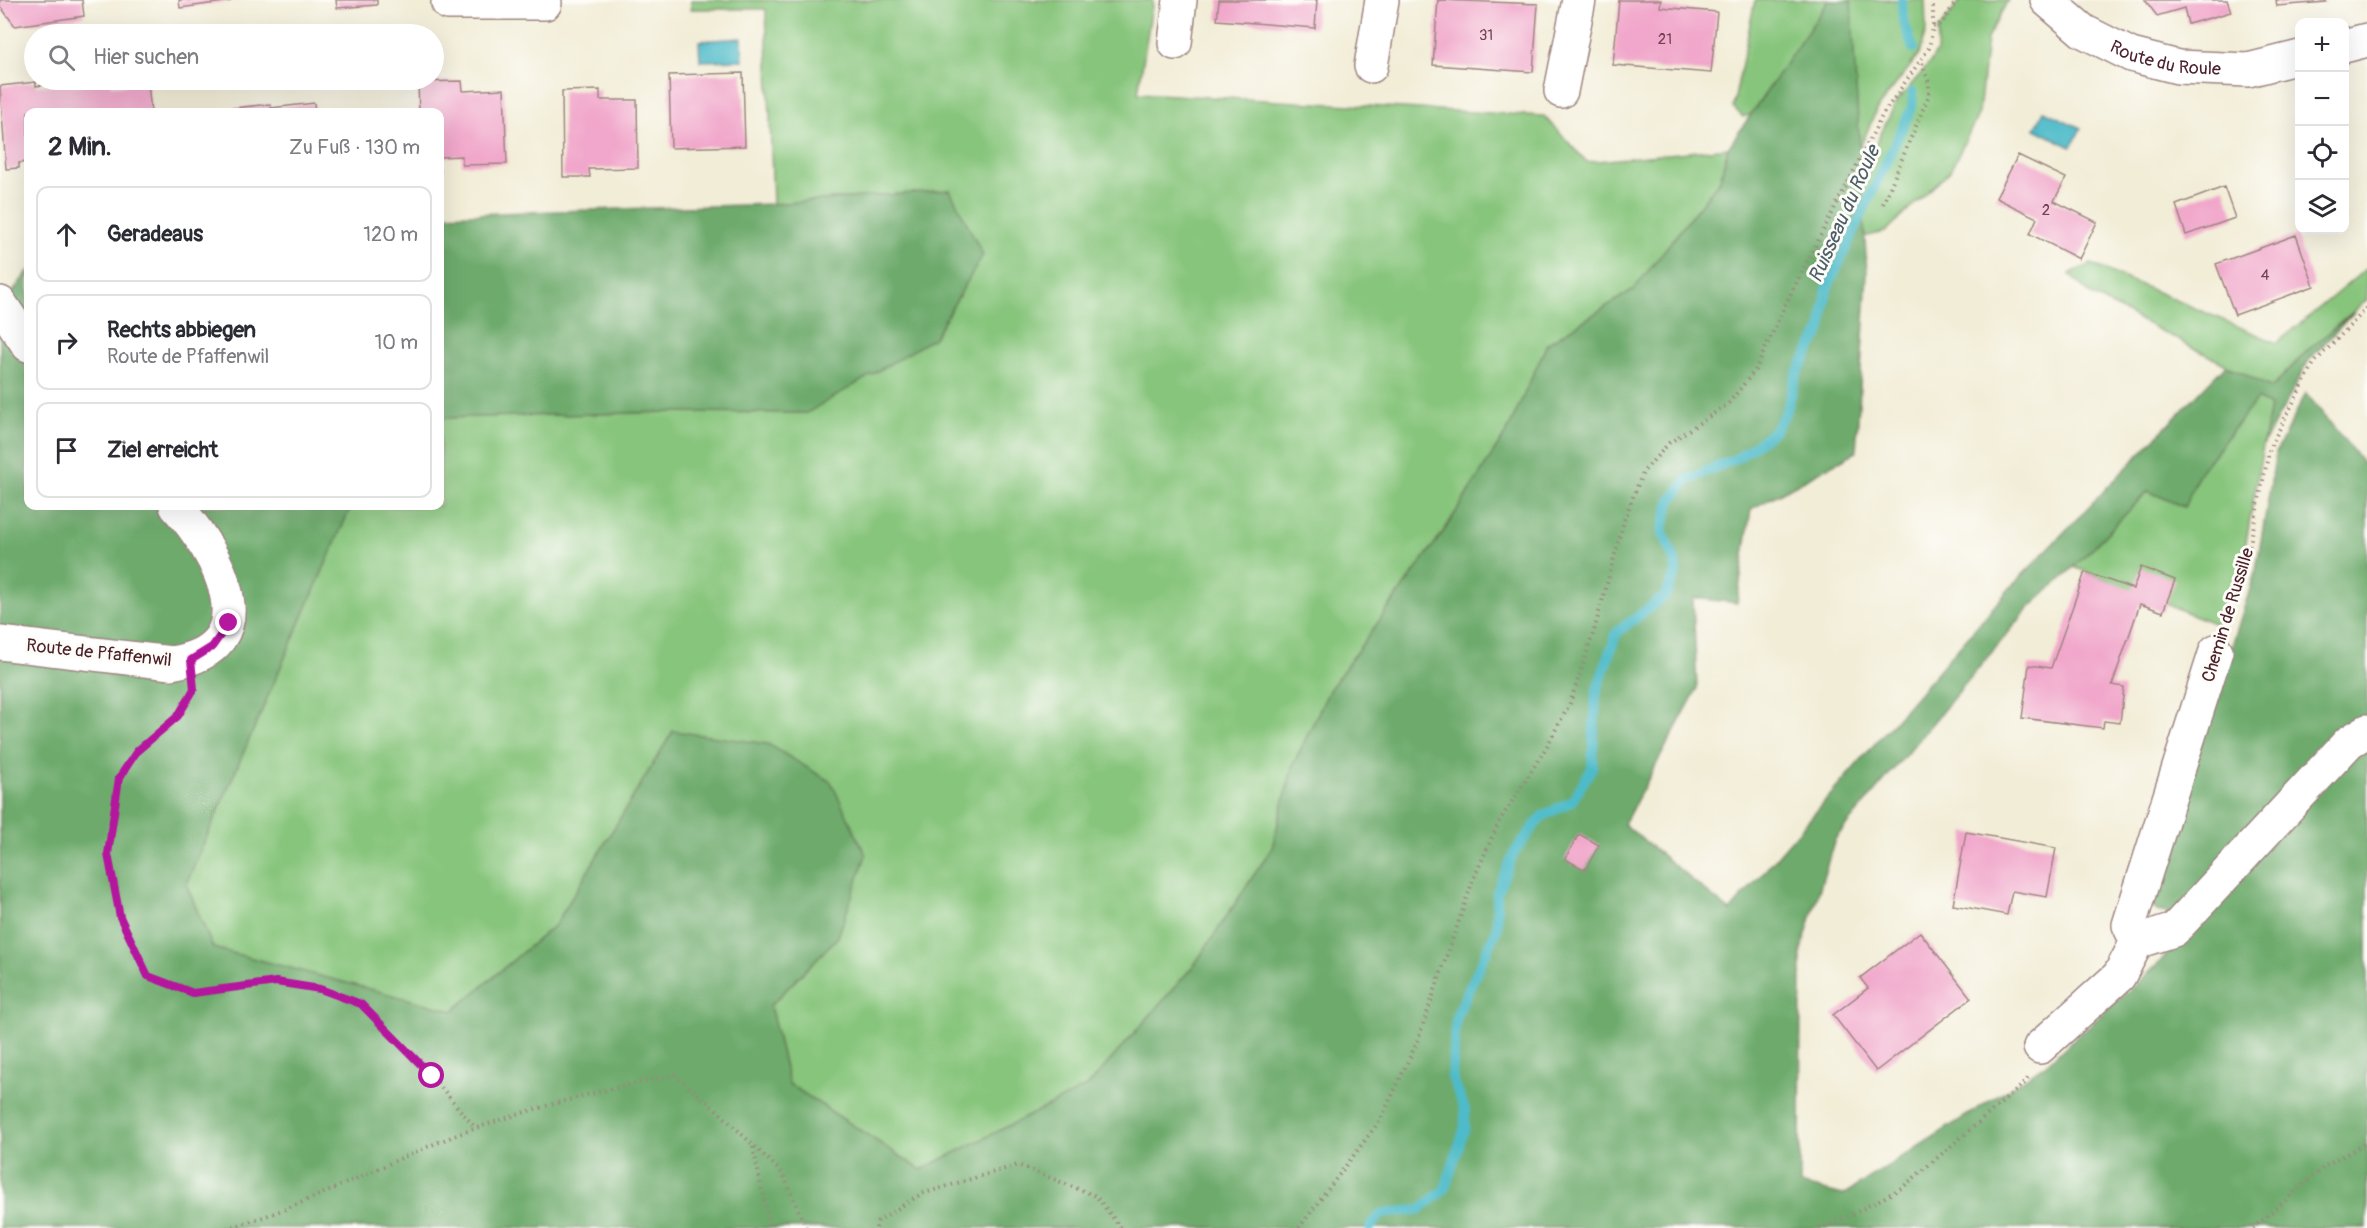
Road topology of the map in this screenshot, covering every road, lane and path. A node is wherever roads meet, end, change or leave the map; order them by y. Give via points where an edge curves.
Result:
1 (1180, 0) edge
2 (1382, 0) edge
3 (1579, 0) edge
4 (1933, 0) edge
5 (1957, 0) edge
6 (2047, 0) edge
7 (499, 1) edge
8 (448, 3) dead end
9 (545, 3) dead end
10 (1934, 27) junction
11 (2367, 40) edge
12 (1175, 43) dead end
13 (2349, 45) edge
14 (2295, 58) edge
15 (1922, 62) junction
16 (1371, 66) dead end
17 (1562, 91) dead end
18 (1883, 204) dead end
19 (0, 303) edge
20 (2367, 308) edge
21 (24, 339) edge
22 (180, 510) edge
23 (0, 643) edge
24 (2216, 651) joint
25 (191, 660) junction
26 (2367, 731) edge
27 (2137, 942) junction
28 (2040, 1047) joint
29 (475, 1128) junction
30 (2367, 1142) edge
31 (753, 1145) junction
32 (227, 1228) edge
33 (770, 1228) edge
34 (806, 1228) edge
35 (876, 1228) edge
36 (1121, 1228) edge
37 (1299, 1228) edge
38 (1819, 1228) edge
39 (2253, 1228) edge

1 - 12 street
2 - 16 street
3 - 17 street
4 - 10 path
5 - 10 path via 1942,23
6 - 14 street, Route du Roule via 2083,31 2131,55 2178,68 2248,69
7 - 8 street
7 - 9 street
10 - 15 path
11 - 13 street
15 - 18 path via 1929,95
15 - 37 path via 1883,114 1756,369 1728,404 1669,443 1643,472 1625,517 1570,703 1499,822 1473,880 1417,1042 1381,1119
19 - 21 street
20 - 24 path, Chemin de Russille via 2314,363 2270,447 2246,563
22 - 25 street, Route de Pfaffenwil via 197,529 228,591 229,623 212,647
23 - 25 street, Route de Pfaffenwil via 171,663
24 - 27 street, Chemin de Russille via 2129,925
25 - 29 path via 194,689 178,716 137,751 119,778 108,854 120,917 148,976 193,993 276,982 320,989 361,1004 432,1076
26 - 27 street via 2349,742 2174,930
27 - 28 street via 2120,976
28 - 38 path via 2026,1082 1903,1187
29 - 31 path via 617,1087 675,1075
29 - 32 path via 267,1218
30 - 39 path via 2324,1167
31 - 33 path
31 - 34 path via 783,1174
35 - 36 path via 878,1221 921,1194 1018,1165 1096,1196

